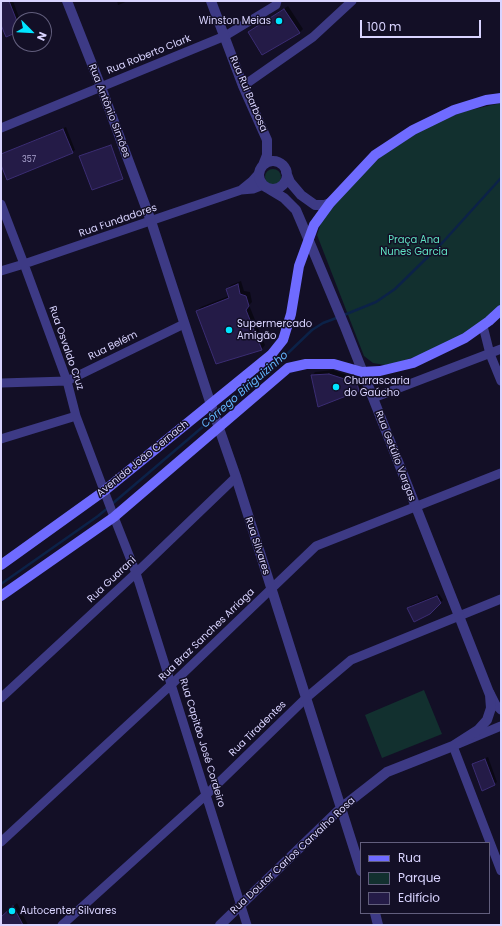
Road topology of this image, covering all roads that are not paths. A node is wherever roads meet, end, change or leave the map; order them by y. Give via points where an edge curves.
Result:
1 (67, 1) edge
2 (211, 1) edge
3 (278, 1) edge
4 (352, 1) edge
5 (224, 36) junction
6 (243, 86) junction
7 (101, 87) junction
8 (501, 98) edge
9 (1, 128) edge
10 (261, 169) junction
11 (286, 172) junction
12 (266, 187) junction
13 (241, 190) junction
14 (330, 203) junction
15 (1, 204) edge
16 (151, 221) junction
17 (308, 240) junction
18 (24, 264) junction
19 (1, 271) edge
20 (501, 310) edge
21 (184, 324) junction
22 (483, 326) junction
23 (501, 349) edge
24 (490, 354) junction
25 (362, 372) junction
26 (67, 381) junction
27 (501, 381) edge
28 (1, 383) edge
29 (373, 398) junction
30 (212, 408) junction
31 (76, 416) junction
32 (217, 424) junction
33 (1, 438) edge
34 (501, 473) edge
35 (236, 477) junction
36 (106, 496) junction
37 (415, 506) junction
38 (113, 514) junction
39 (1, 565) edge
40 (136, 572) junction
41 (271, 589) junction
42 (1, 596) edge
43 (501, 599) edge
44 (459, 616) junction
45 (172, 684) junction
46 (487, 688) junction
47 (1, 698) edge
48 (306, 698) junction
49 (501, 710) edge
50 (501, 726) edge
51 (453, 746) junction
52 (206, 795) junction
53 (341, 808) junction
54 (1, 842) edge
55 (490, 842) edge
56 (490, 842) edge
57 (360, 868) edge
58 (501, 871) edge
59 (241, 906) junction
60 (62, 925) edge
61 (220, 925) edge
62 (247, 925) edge

1 - 7 street, Rua Antônio Simões
2 - 5 street, Rua Rui Barbosa
3 - 5 street, Rua Roberto Clark
4 - 6 street via 313,37
5 - 6 street, Rua Rui Barbosa
5 - 7 street, Rua Roberto Clark
6 - 10 street, Rua Rui Barbosa via 267,140 267,156
7 - 9 street, Rua Roberto Clark
7 - 16 street, Rua Antônio Simões
8 - 14 main road, Avenida João Cernach via 454,110 413,130 375,155
10 - 11 street via 276,162
10 - 12 street via 259,179
10 - 13 street, Rua Fundadores
11 - 12 street via 285,180 280,186
11 - 14 street via 290,182 301,195 315,205
12 - 13 street, Rua Fundadores
12 - 17 street, Rua Getúlio Vargas via 284,198 296,210
13 - 16 street, Rua Fundadores
14 - 17 main road, Avenida João Cernach via 314,225
15 - 18 street, Rua Osvaldo Cruz
16 - 18 street, Rua Fundadores
16 - 21 street, Rua Silvares
17 - 25 street, Rua Getúlio Vargas via 338,308
17 - 30 main road, Avenida João Cernach via 299,266 291,314 283,340 271,355
18 - 19 street, Rua Fundadores
18 - 26 street, Rua Osvaldo Cruz
20 - 22 main road
21 - 26 street, Rua Belém
21 - 30 street, Rua Silvares
22 - 24 street
22 - 25 main road via 413,362 380,371
23 - 24 street
24 - 27 street
24 - 29 street
25 - 29 street, Rua Getúlio Vargas
25 - 32 main road via 334,364 306,364 288,368
26 - 28 street, Rua Belém
26 - 31 street, Rua Osvaldo Cruz
29 - 37 street, Rua Getúlio Vargas
30 - 32 street, Rua Silvares
30 - 36 main road, Avenida João Cernach
31 - 33 street
31 - 36 street, Rua Osvaldo Cruz
32 - 35 street, Rua Silvares
32 - 38 main road
34 - 37 street, Rua Braz Sanches Arriaga
35 - 40 street, Rua Guarani
35 - 41 street, Rua Silvares
36 - 38 street, Rua Capitão José Cordeiro
36 - 39 main road, Avenida João Cernach
37 - 41 street, Rua Braz Sanches Arriaga via 316,546
37 - 44 street, Rua Getúlio Vargas
38 - 40 street, Rua Capitão José Cordeiro
38 - 42 main road
40 - 45 street, Rua Capitão José Cordeiro
40 - 47 street, Rua Guarani
41 - 45 street, Rua Braz Sanches Arriaga
41 - 48 street, Rua Silvares
43 - 44 street, Rua Tiradentes
44 - 46 street, Rua Getúlio Vargas
44 - 48 street, Rua Tiradentes via 350,660
45 - 52 street, Rua Capitão José Cordeiro
45 - 54 street, Rua Braz Sanches Arriaga
46 - 49 street, Rua Getúlio Vargas
46 - 51 street, Rua Doutor Carlos Carvalho Rosa via 491,701 487,720 478,730
48 - 52 street, Rua Tiradentes
48 - 53 street, Rua Silvares
50 - 51 street
51 - 53 street, Rua Doutor Carlos Carvalho Rosa via 387,772
51 - 56 street
52 - 59 street, Rua Capitão José Cordeiro
52 - 60 street, Rua Tiradentes
53 - 57 street, Rua Silvares
53 - 59 street, Rua Doutor Carlos Carvalho Rosa
55 - 58 street
59 - 61 street, Rua Doutor Carlos Carvalho Rosa
59 - 62 street, Rua Capitão José Cordeiro

